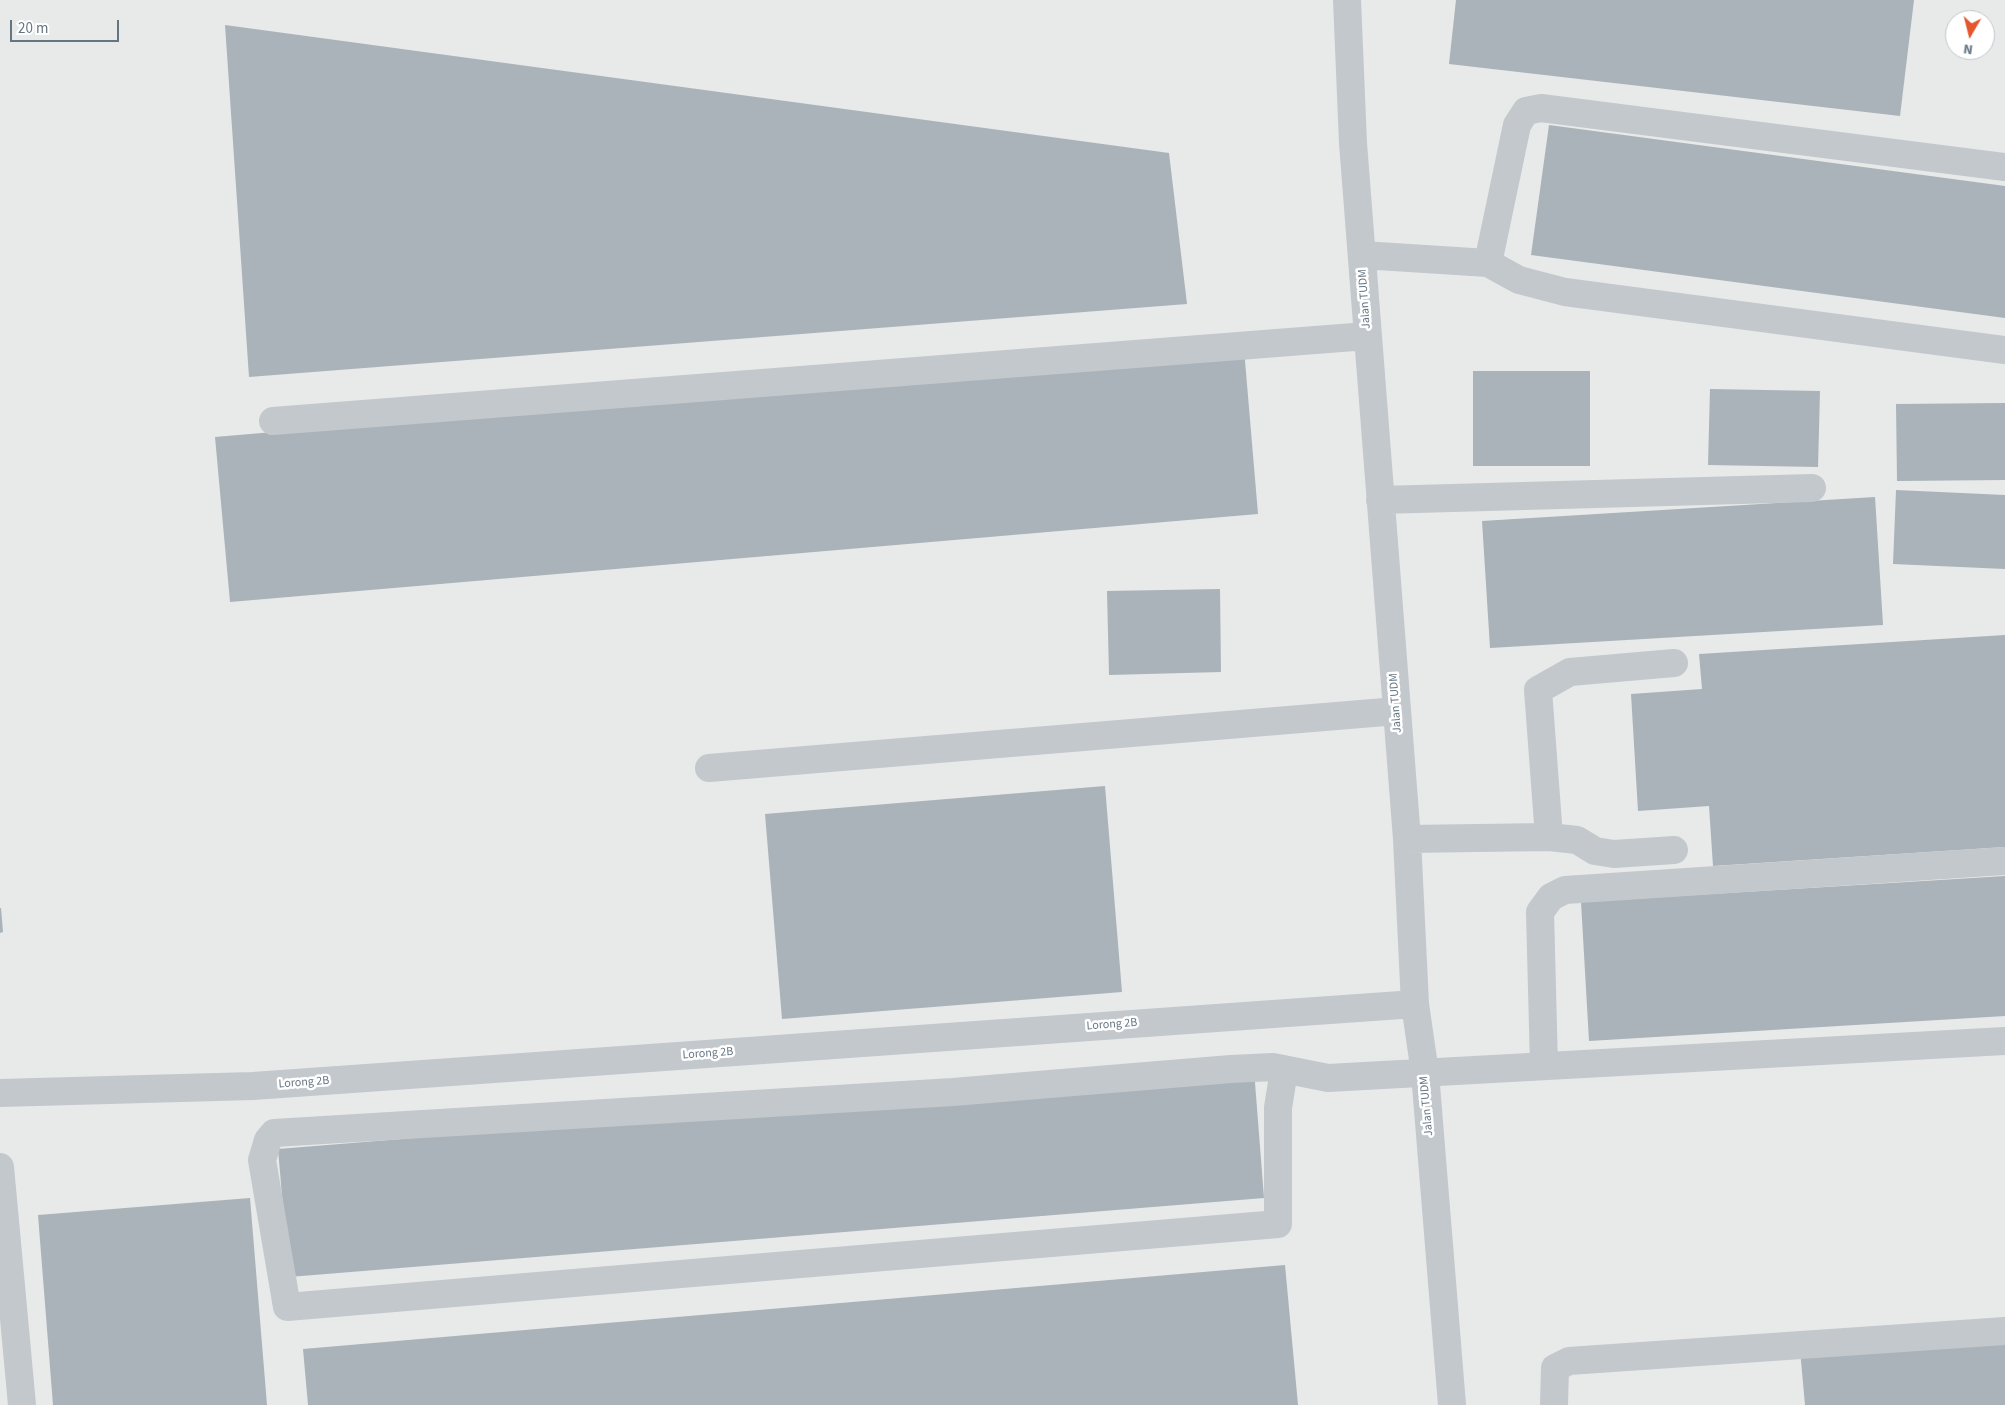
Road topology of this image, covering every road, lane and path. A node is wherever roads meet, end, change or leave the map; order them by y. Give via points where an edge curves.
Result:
1 (1347, 0) edge
2 (2005, 167) edge
3 (1362, 255) junction
4 (1488, 263) junction
5 (1367, 336) junction
6 (2005, 350) edge
7 (273, 421) dead end
8 (1812, 488) dead end
9 (1380, 500) junction
10 (1674, 663) dead end
11 (1397, 711) junction
12 (709, 768) dead end
13 (1549, 837) junction
14 (1406, 839) junction
15 (1674, 850) dead end
16 (2005, 861) edge
17 (1415, 1004) junction
18 (2005, 1041) edge
19 (1544, 1066) junction
20 (1284, 1070) junction
21 (1424, 1074) junction
22 (0, 1093) edge
23 (0, 1173) edge
24 (2005, 1331) edge
25 (22, 1405) edge
26 (1452, 1405) edge
27 (1554, 1405) edge

1 - 3 street, Jalan TUDM
2 - 4 street via 1541,108 1526,111 1517,125
3 - 4 street
3 - 5 street, Jalan TUDM
4 - 6 street via 1519,280 1565,292
5 - 7 street
5 - 9 street, Jalan TUDM
8 - 9 street
9 - 11 street, Jalan TUDM
10 - 13 street via 1570,672 1538,690
11 - 12 street
11 - 14 street, Jalan TUDM
13 - 14 street
13 - 15 street via 1577,840 1595,852 1614,854
14 - 17 street, Jalan TUDM
16 - 19 street via 1565,890 1551,897 1540,912
17 - 21 street, Jalan TUDM
17 - 22 street, Lorong 2B via 253,1086
18 - 19 street
19 - 21 street
20 - 20 street via 1278,1108 1278,1224 288,1307 262,1160 268,1140 274,1133 953,1092 1231,1069
20 - 21 street via 1328,1078
21 - 26 street, Jalan TUDM
23 - 25 street
24 - 27 street via 1569,1361 1555,1368

